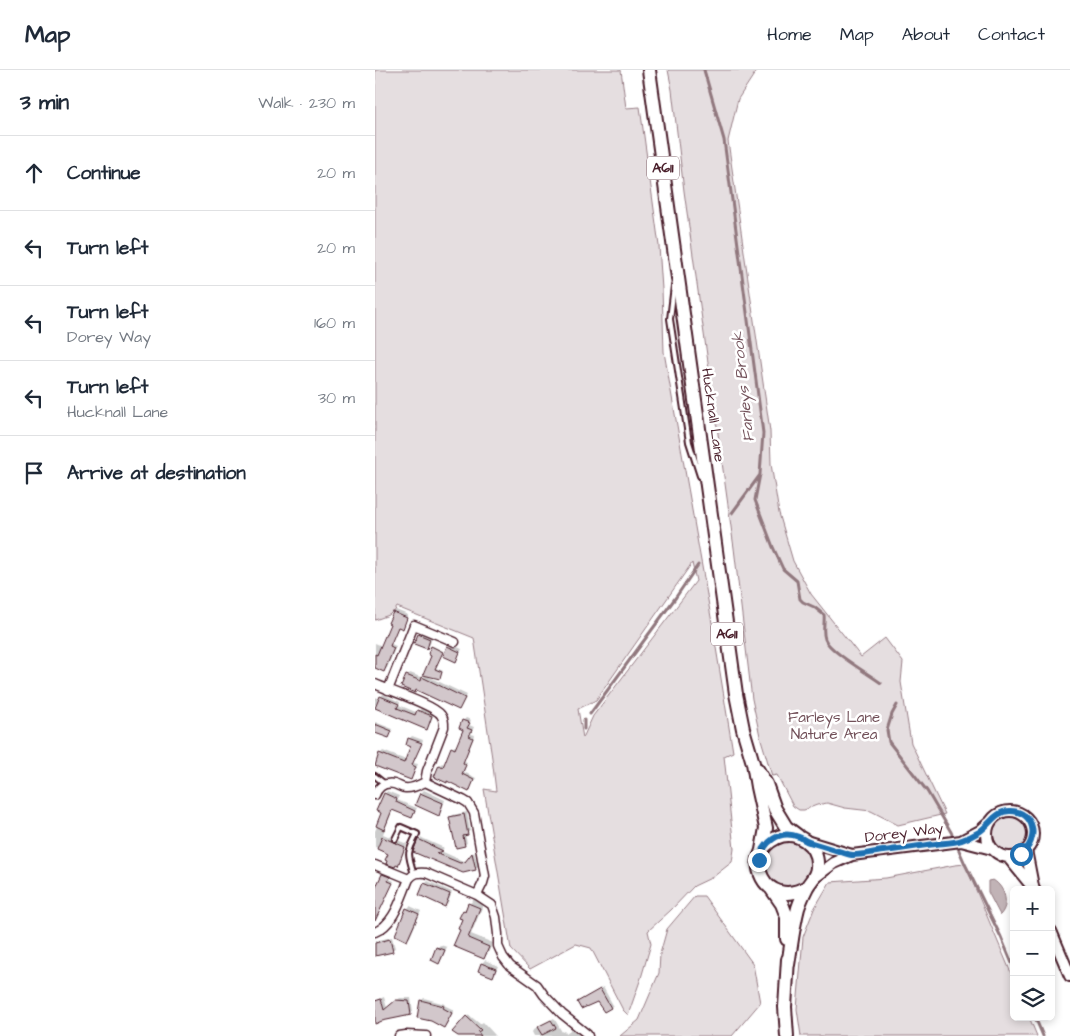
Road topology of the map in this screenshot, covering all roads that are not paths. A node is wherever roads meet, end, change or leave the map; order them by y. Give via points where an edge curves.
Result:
1 (649, 70) edge
2 (455, 642) dead end
3 (375, 684) edge
4 (388, 690) junction
5 (753, 763) junction
6 (375, 776) edge
7 (425, 782) junction
8 (386, 784) junction
9 (375, 795) edge
10 (989, 823) junction
11 (395, 839) dead end
12 (802, 839) junction
13 (961, 841) junction
14 (992, 849) junction
15 (762, 850) junction
16 (1026, 850) junction
17 (852, 855) junction
18 (1008, 857) junction
19 (375, 864) edge
20 (411, 877) junction
21 (811, 882) junction
22 (1031, 886) edge
23 (1033, 886) edge
24 (770, 888) junction
25 (477, 895) junction
26 (375, 932) edge
27 (1055, 940) edge
28 (788, 965) junction
29 (1070, 976) edge
30 (399, 1036) edge
31 (425, 1036) edge
32 (588, 1036) edge
33 (787, 1036) edge

1 - 5 main road, Hucknall Lane / A611 via 736,694
2 - 4 street via 415,625
3 - 4 street
4 - 7 street via 437,710 444,721
5 - 12 main road, Hucknall Lane / A611 via 786,827
5 - 15 main road, Hucknall Lane / A611 via 766,828
6 - 8 lane
7 - 8 street via 409,788
7 - 25 street via 468,803 474,813 485,876
8 - 9 street
10 - 13 street, Dorey Way
10 - 14 street via 987,837
10 - 16 street via 994,817 1009,811 1023,816 1029,821 1033,836
11 - 20 lane via 401,827 417,834 409,851
12 - 15 main road via 788,835 777,837
12 - 17 street, Dorey Way
12 - 21 main road, Hucknall Lane / A611 via 813,848 817,858
13 - 14 street, Dorey Way
13 - 17 street, Dorey Way
14 - 18 street
15 - 24 main road, Hucknall Lane / A611 via 759,870
16 - 18 street via 1015,857
16 - 23 street
17 - 21 street, Dorey Way via 834,863
18 - 22 street
19 - 20 street
20 - 25 street via 420,872 426,873
20 - 26 street via 392,919
21 - 24 main road via 799,892 789,894
21 - 28 main road, Hucknall Lane / A611 via 799,908
24 - 28 main road, Hucknall Lane / A611 via 787,917
25 - 32 street via 492,905 498,946 506,962 537,985 562,1014
27 - 29 street
28 - 33 main road, Hucknall Lane / A611
30 - 31 street

